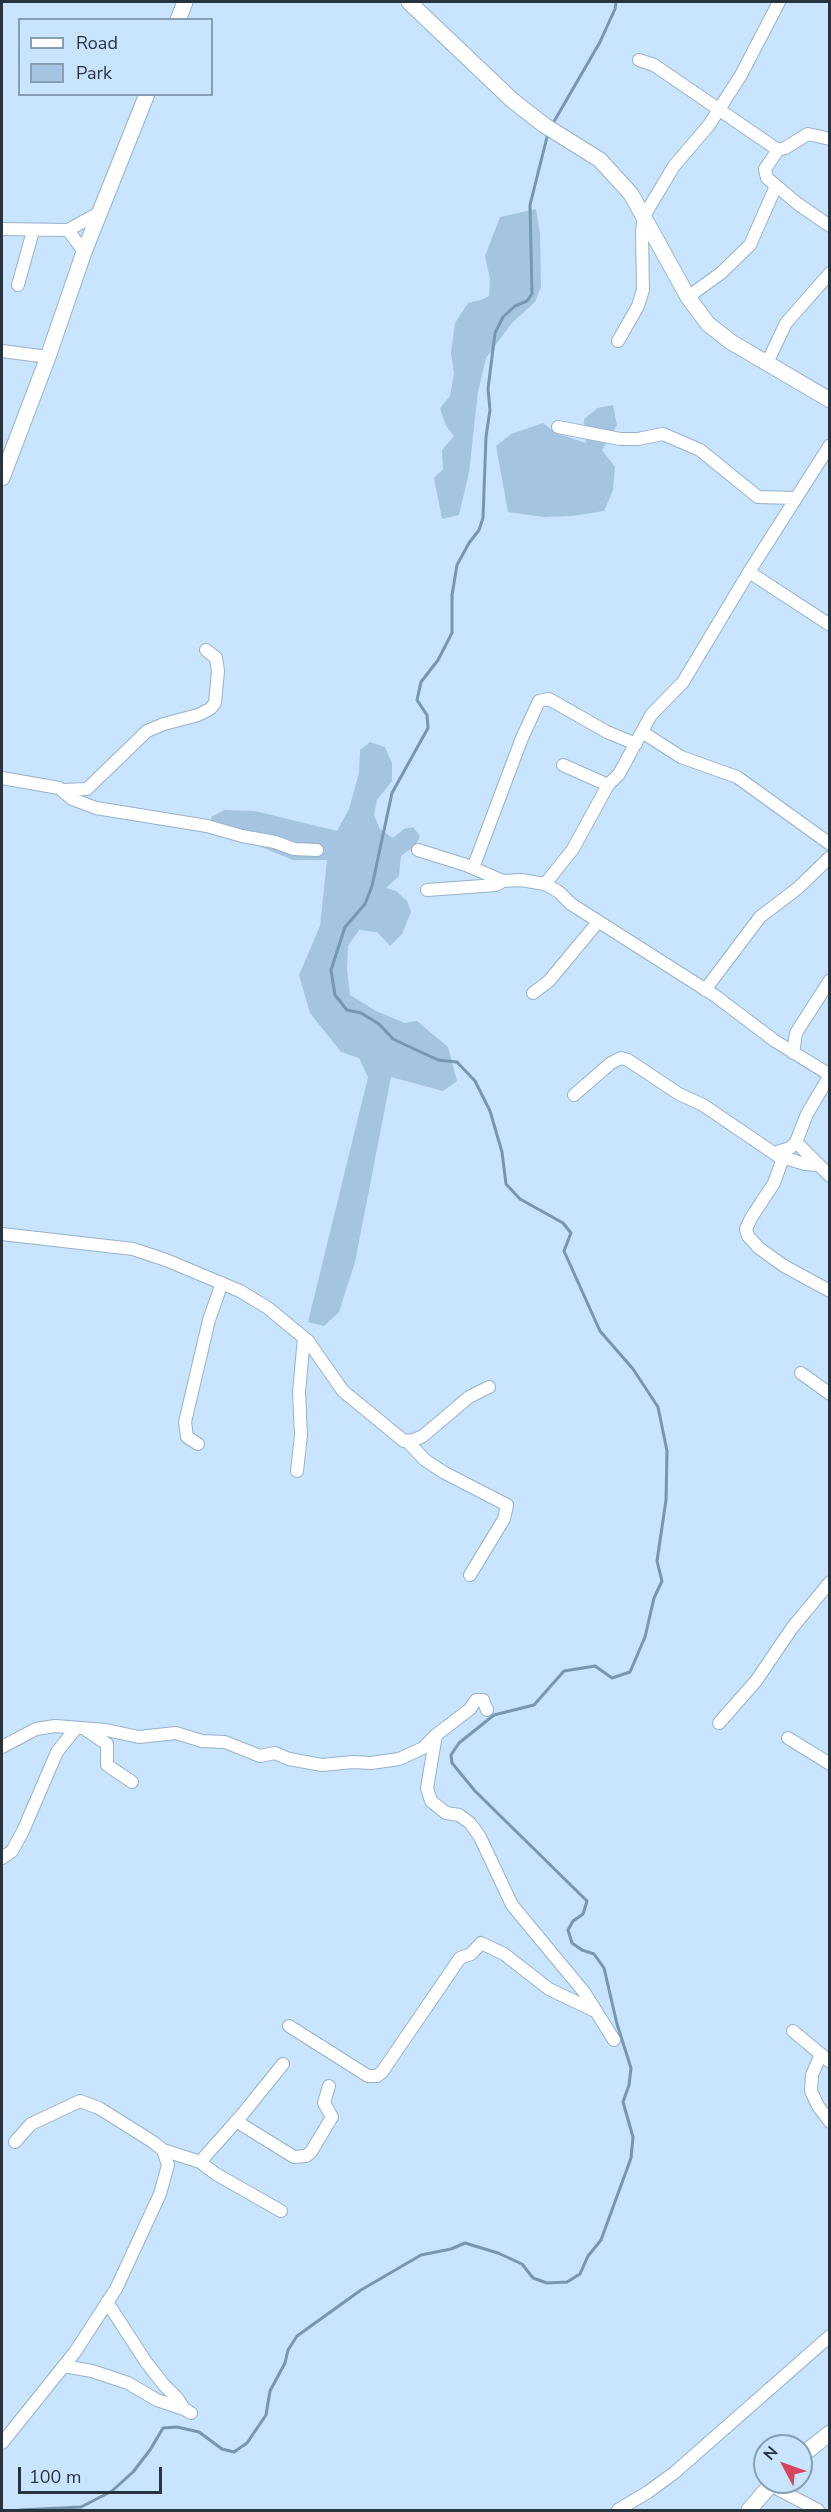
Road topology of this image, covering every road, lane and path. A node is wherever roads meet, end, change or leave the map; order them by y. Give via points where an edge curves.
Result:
1 (185, 2) edge
2 (409, 2) edge
3 (780, 2) edge
4 (178, 18) edge
5 (639, 60) dead end
6 (146, 96) edge
7 (719, 109) junction
8 (830, 139) edge
9 (778, 150) junction
10 (776, 186) junction
11 (99, 213) junction
12 (644, 216) junction
13 (830, 226) edge
14 (2, 229) edge
15 (68, 230) junction
16 (33, 231) junction
17 (84, 252) junction
18 (827, 278) edge
19 (18, 285) dead end
20 (688, 297) junction
21 (618, 341) dead end
22 (2, 351) edge
23 (48, 357) junction
24 (767, 363) junction
25 (830, 400) edge
26 (558, 427) dead end
27 (830, 445) edge
28 (2, 478) edge
29 (794, 498) junction
30 (748, 572) junction
31 (830, 625) edge
32 (206, 650) dead end
33 (642, 732) junction
34 (636, 744) junction
35 (563, 765) dead end
36 (2, 778) edge
37 (608, 785) junction
38 (62, 790) junction
39 (830, 844) edge
40 (317, 850) dead end
41 (418, 850) dead end
42 (830, 857) edge
43 (473, 868) junction
44 (503, 881) junction
45 (546, 884) junction
46 (427, 890) dead end
47 (598, 922) junction
48 (830, 980) edge
49 (705, 990) junction
50 (533, 993) dead end
51 (794, 1053) junction
52 (830, 1075) edge
53 (574, 1095) dead end
54 (796, 1142) junction
55 (778, 1156) junction
56 (817, 1165) junction
57 (830, 1176) edge
58 (2, 1234) edge
59 (222, 1283) junction
60 (830, 1290) edge
61 (304, 1338) junction
62 (801, 1373) dead end
63 (489, 1387) dead end
64 (830, 1394) edge
65 (407, 1441) junction
66 (198, 1444) dead end
67 (297, 1471) dead end
68 (470, 1575) dead end
69 (828, 1588) edge
70 (487, 1710) dead end
71 (719, 1723) dead end
72 (80, 1729) junction
73 (436, 1734) junction
74 (788, 1738) dead end
75 (2, 1747) edge
76 (830, 1764) edge
77 (132, 1782) dead end
78 (2, 1858) edge
79 (595, 2011) junction
80 (289, 2026) dead end
81 (793, 2031) dead end
82 (614, 2040) dead end
83 (825, 2058) edge
84 (283, 2064) dead end
85 (329, 2086) dead end
86 (237, 2121) junction
87 (830, 2122) edge
88 (15, 2142) dead end
89 (163, 2150) junction
90 (200, 2162) junction
91 (281, 2211) dead end
92 (108, 2302) junction
93 (830, 2336) edge
94 (64, 2366) junction
95 (830, 2433) edge
96 (2, 2443) edge
97 (813, 2446) edge
98 (762, 2494) edge
99 (789, 2494) edge
100 (618, 2511) edge
101 (749, 2511) edge
102 (818, 2511) edge

1 - 4 street
2 - 12 street via 512,100 600,160 631,194
3 - 7 street
5 - 7 street via 654,65
6 - 11 street
7 - 9 street
7 - 12 street via 674,166
8 - 9 street via 808,134
9 - 10 street via 764,174
10 - 13 street
10 - 20 street via 750,245
11 - 15 street
11 - 17 street
12 - 20 street
12 - 21 street via 643,290
14 - 16 street
15 - 16 street
15 - 17 street
16 - 19 street
17 - 23 street
18 - 24 street via 786,323
20 - 24 street via 708,324
22 - 23 street
23 - 28 street
24 - 25 street
26 - 29 street via 620,439 663,434 700,450 758,497
27 - 29 street
29 - 30 street
30 - 31 street
30 - 33 street via 683,682 651,715
32 - 38 street via 216,658 218,671 215,704 210,709 147,730 87,789
33 - 34 street
33 - 39 street via 681,756 737,777
34 - 37 street via 620,774
34 - 43 street via 549,699 539,701
35 - 37 street
36 - 38 street
37 - 45 street via 573,849
38 - 40 street via 72,799 96,808 199,825 294,849
41 - 43 street
42 - 49 street via 760,917
43 - 44 street
44 - 45 street
44 - 46 street via 496,885
45 - 47 street
47 - 49 street
47 - 50 street via 549,981
48 - 51 street via 796,1034
49 - 51 street
51 - 52 street
52 - 54 street
53 - 55 street via 621,1058 704,1105
54 - 55 street
54 - 56 street
55 - 56 street
55 - 60 street via 774,1183 751,1218 746,1229 748,1236 784,1266
56 - 57 street
58 - 59 street via 133,1249
59 - 61 street via 267,1308
59 - 66 street via 208,1320 185,1422 187,1437
61 - 65 street via 343,1391
61 - 67 street via 298,1392 301,1435
62 - 64 street
63 - 65 street via 423,1436
65 - 68 street via 443,1472 507,1505 504,1519
69 - 71 street
70 - 73 street via 483,1701 476,1700
72 - 73 street via 140,1737 176,1733 225,1743 260,1756 275,1753 322,1765 399,1759 423,1748
72 - 75 street via 44,1726
72 - 77 street via 107,1744 107,1765
72 - 78 street via 57,1752 24,1831 12,1851
73 - 79 street via 427,1788 431,1801 446,1813 459,1815 470,1823 512,1905 585,1992
74 - 76 street
79 - 80 street via 549,1989 504,1954 481,1943 471,1954 460,1958 376,2076 368,2076
79 - 82 street
81 - 83 street
83 - 87 street via 812,2075 811,2091
84 - 86 street
85 - 86 street via 324,2103 332,2117 306,2156 294,2157
86 - 90 street
88 - 89 street via 31,2124 80,2101 99,2108
89 - 90 street
89 - 92 street via 168,2165 160,2194
90 - 91 street
92 - 94 street
92 - 94 street via 128,2336 187,2411 113,2378
93 - 100 street via 674,2473
94 - 96 street
95 - 97 street
98 - 101 street
99 - 102 street

